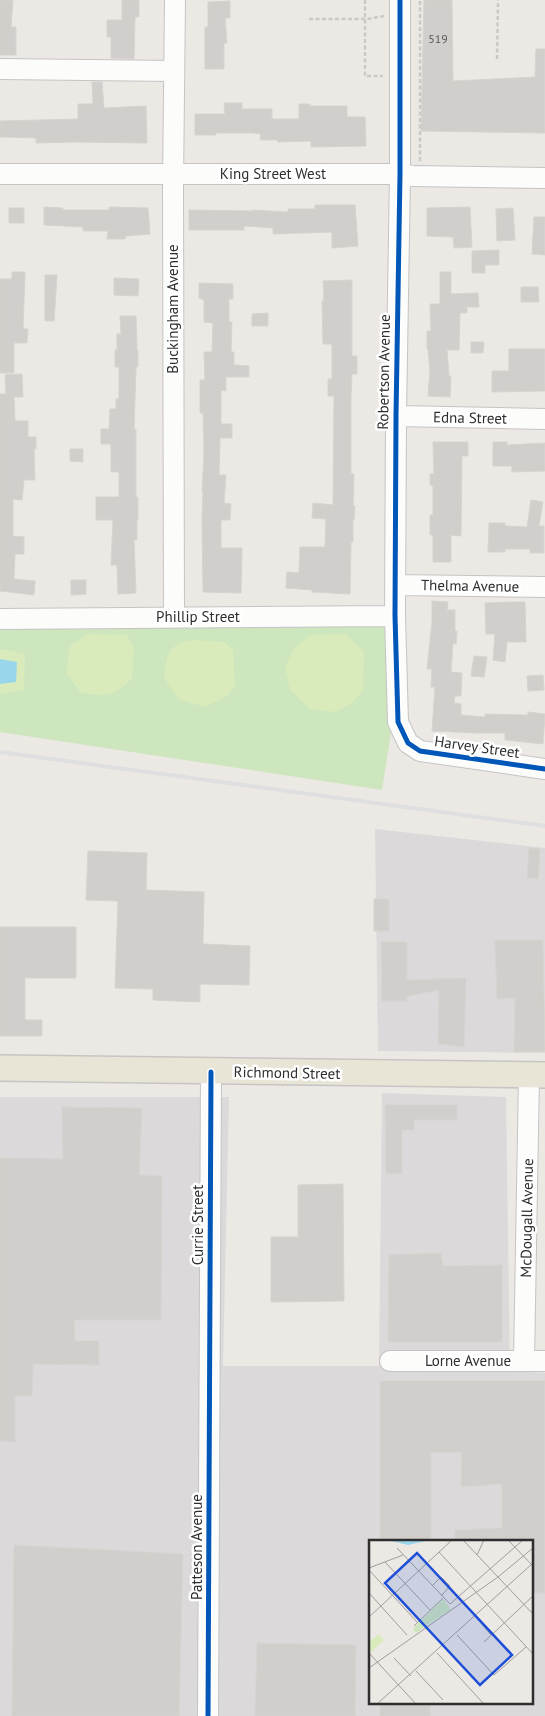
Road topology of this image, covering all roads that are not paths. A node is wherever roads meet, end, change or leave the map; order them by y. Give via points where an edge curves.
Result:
1 (175, 0) edge
2 (400, 9) edge
3 (0, 69) edge
4 (174, 72) junction
5 (0, 174) edge
6 (174, 174) junction
7 (400, 174) junction
8 (545, 178) edge
9 (396, 416) junction
10 (545, 419) edge
11 (396, 585) junction
12 (545, 587) edge
13 (395, 616) junction
14 (174, 618) junction
15 (0, 619) edge
16 (408, 743) joint
17 (545, 769) edge
18 (0, 1068) edge
19 (211, 1072) junction
20 (537, 1075) edge
21 (390, 1361) dead end
22 (524, 1361) junction
23 (545, 1361) edge
24 (210, 1378) joint
25 (208, 1716) edge

1 - 4 street, Buckingham Avenue
2 - 7 street, Robertson Avenue
3 - 4 street
4 - 6 street, Buckingham Avenue
5 - 6 street, King Street West
6 - 7 street, King Street West
6 - 14 street, Buckingham Avenue
7 - 8 street, King Street West
7 - 9 street, Robertson Avenue
9 - 10 street, Edna Street
9 - 11 street, Robertson Avenue
11 - 12 street, Thelma Avenue
11 - 13 street, Robertson Avenue
13 - 14 street, Phillip Street
13 - 16 street, Robertson Avenue via 398,722
14 - 15 street, Phillip Street
16 - 17 street, Harvey Street via 420,751
18 - 19 main road, Richmond Street
19 - 20 main road, Richmond Street
19 - 24 street, Currie Street
20 - 22 street, McDougall Avenue
21 - 22 street, Lorne Avenue
22 - 23 street, Lorne Avenue
24 - 25 street, Patteson Avenue

